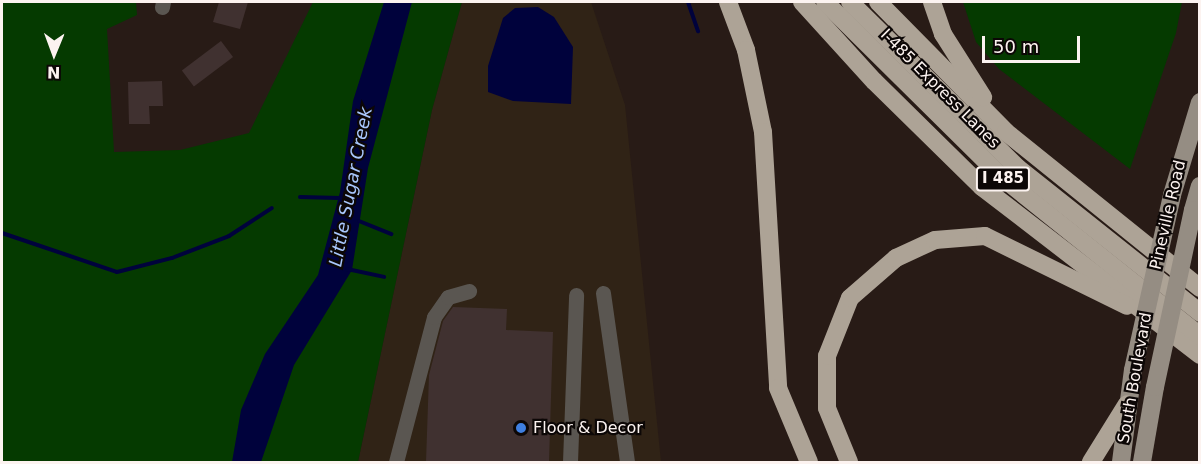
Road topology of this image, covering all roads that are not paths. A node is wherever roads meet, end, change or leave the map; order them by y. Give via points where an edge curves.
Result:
1 (728, 2) edge
2 (802, 2) edge
3 (825, 2) edge
4 (850, 2) edge
5 (878, 2) edge
6 (932, 2) edge
7 (1200, 102) edge
8 (1006, 132) junction
9 (1200, 186) edge
10 (1200, 288) edge
11 (469, 291) dead end
12 (603, 293) dead end
13 (576, 295) dead end
14 (1150, 295) joint
15 (1174, 300) joint
16 (1142, 312) junction
17 (1200, 313) edge
18 (1200, 336) edge
19 (1200, 355) edge
20 (1127, 404) junction
21 (396, 462) edge
22 (570, 462) edge
23 (627, 462) edge
24 (808, 462) edge
25 (849, 462) edge
26 (1091, 462) edge
27 (1121, 462) edge
28 (1142, 462) edge

1 - 24 highway via 746,50 763,132 778,388
2 - 16 highway, I 485 via 874,81 982,187
3 - 18 highway, I-485 Express Lanes / I 485 via 1002,178
4 - 17 highway, I-485 Express Lanes / I 485 via 1018,168
5 - 8 highway, I 485
6 - 8 highway via 943,34
7 - 14 main road, Pineville Road, bridge via 1172,195
8 - 10 highway, I 485
9 - 15 main road, Pineville Road, bridge
11 - 21 lane via 448,297 434,317
12 - 23 lane
13 - 22 lane
14 - 20 main road, South Boulevard, bridge
15 - 28 main road, South Boulevard, bridge
16 - 19 highway, I 485
16 - 25 highway via 1095,294 999,240 951,236 917,246 866,280 850,298 832,337 824,378 827,408
20 - 26 highway
20 - 27 main road, South Boulevard

